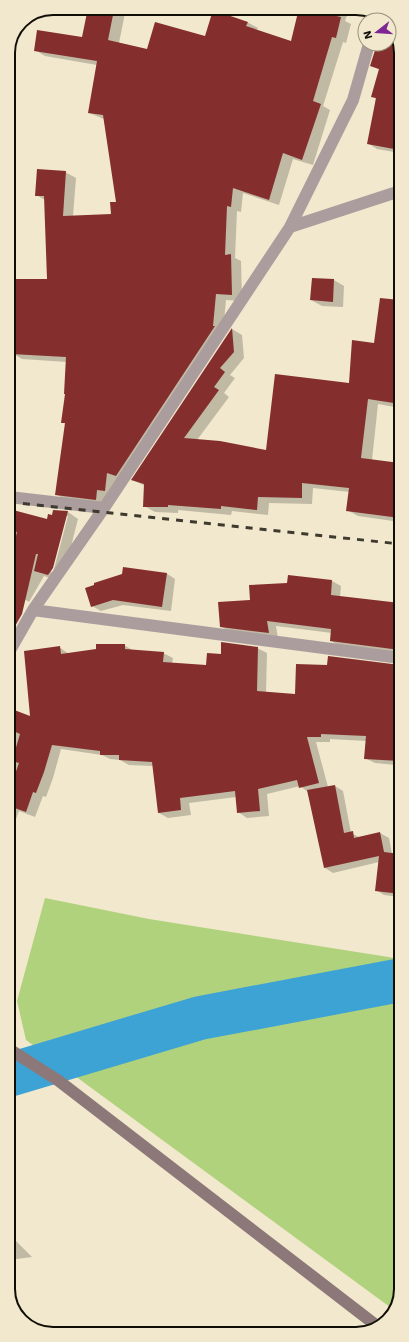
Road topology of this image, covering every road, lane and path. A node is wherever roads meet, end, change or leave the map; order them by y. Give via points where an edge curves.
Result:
1 (367, 52) edge
2 (394, 193) edge
3 (290, 227) junction
4 (15, 498) edge
5 (104, 508) junction
6 (33, 610) junction
7 (15, 642) edge
8 (394, 657) edge
9 (15, 1052) edge
10 (373, 1323) edge

1 - 3 street via 353,100
2 - 3 street
3 - 5 street
4 - 5 street
5 - 6 street
6 - 7 street
6 - 8 street
9 - 10 main road via 59,1081

